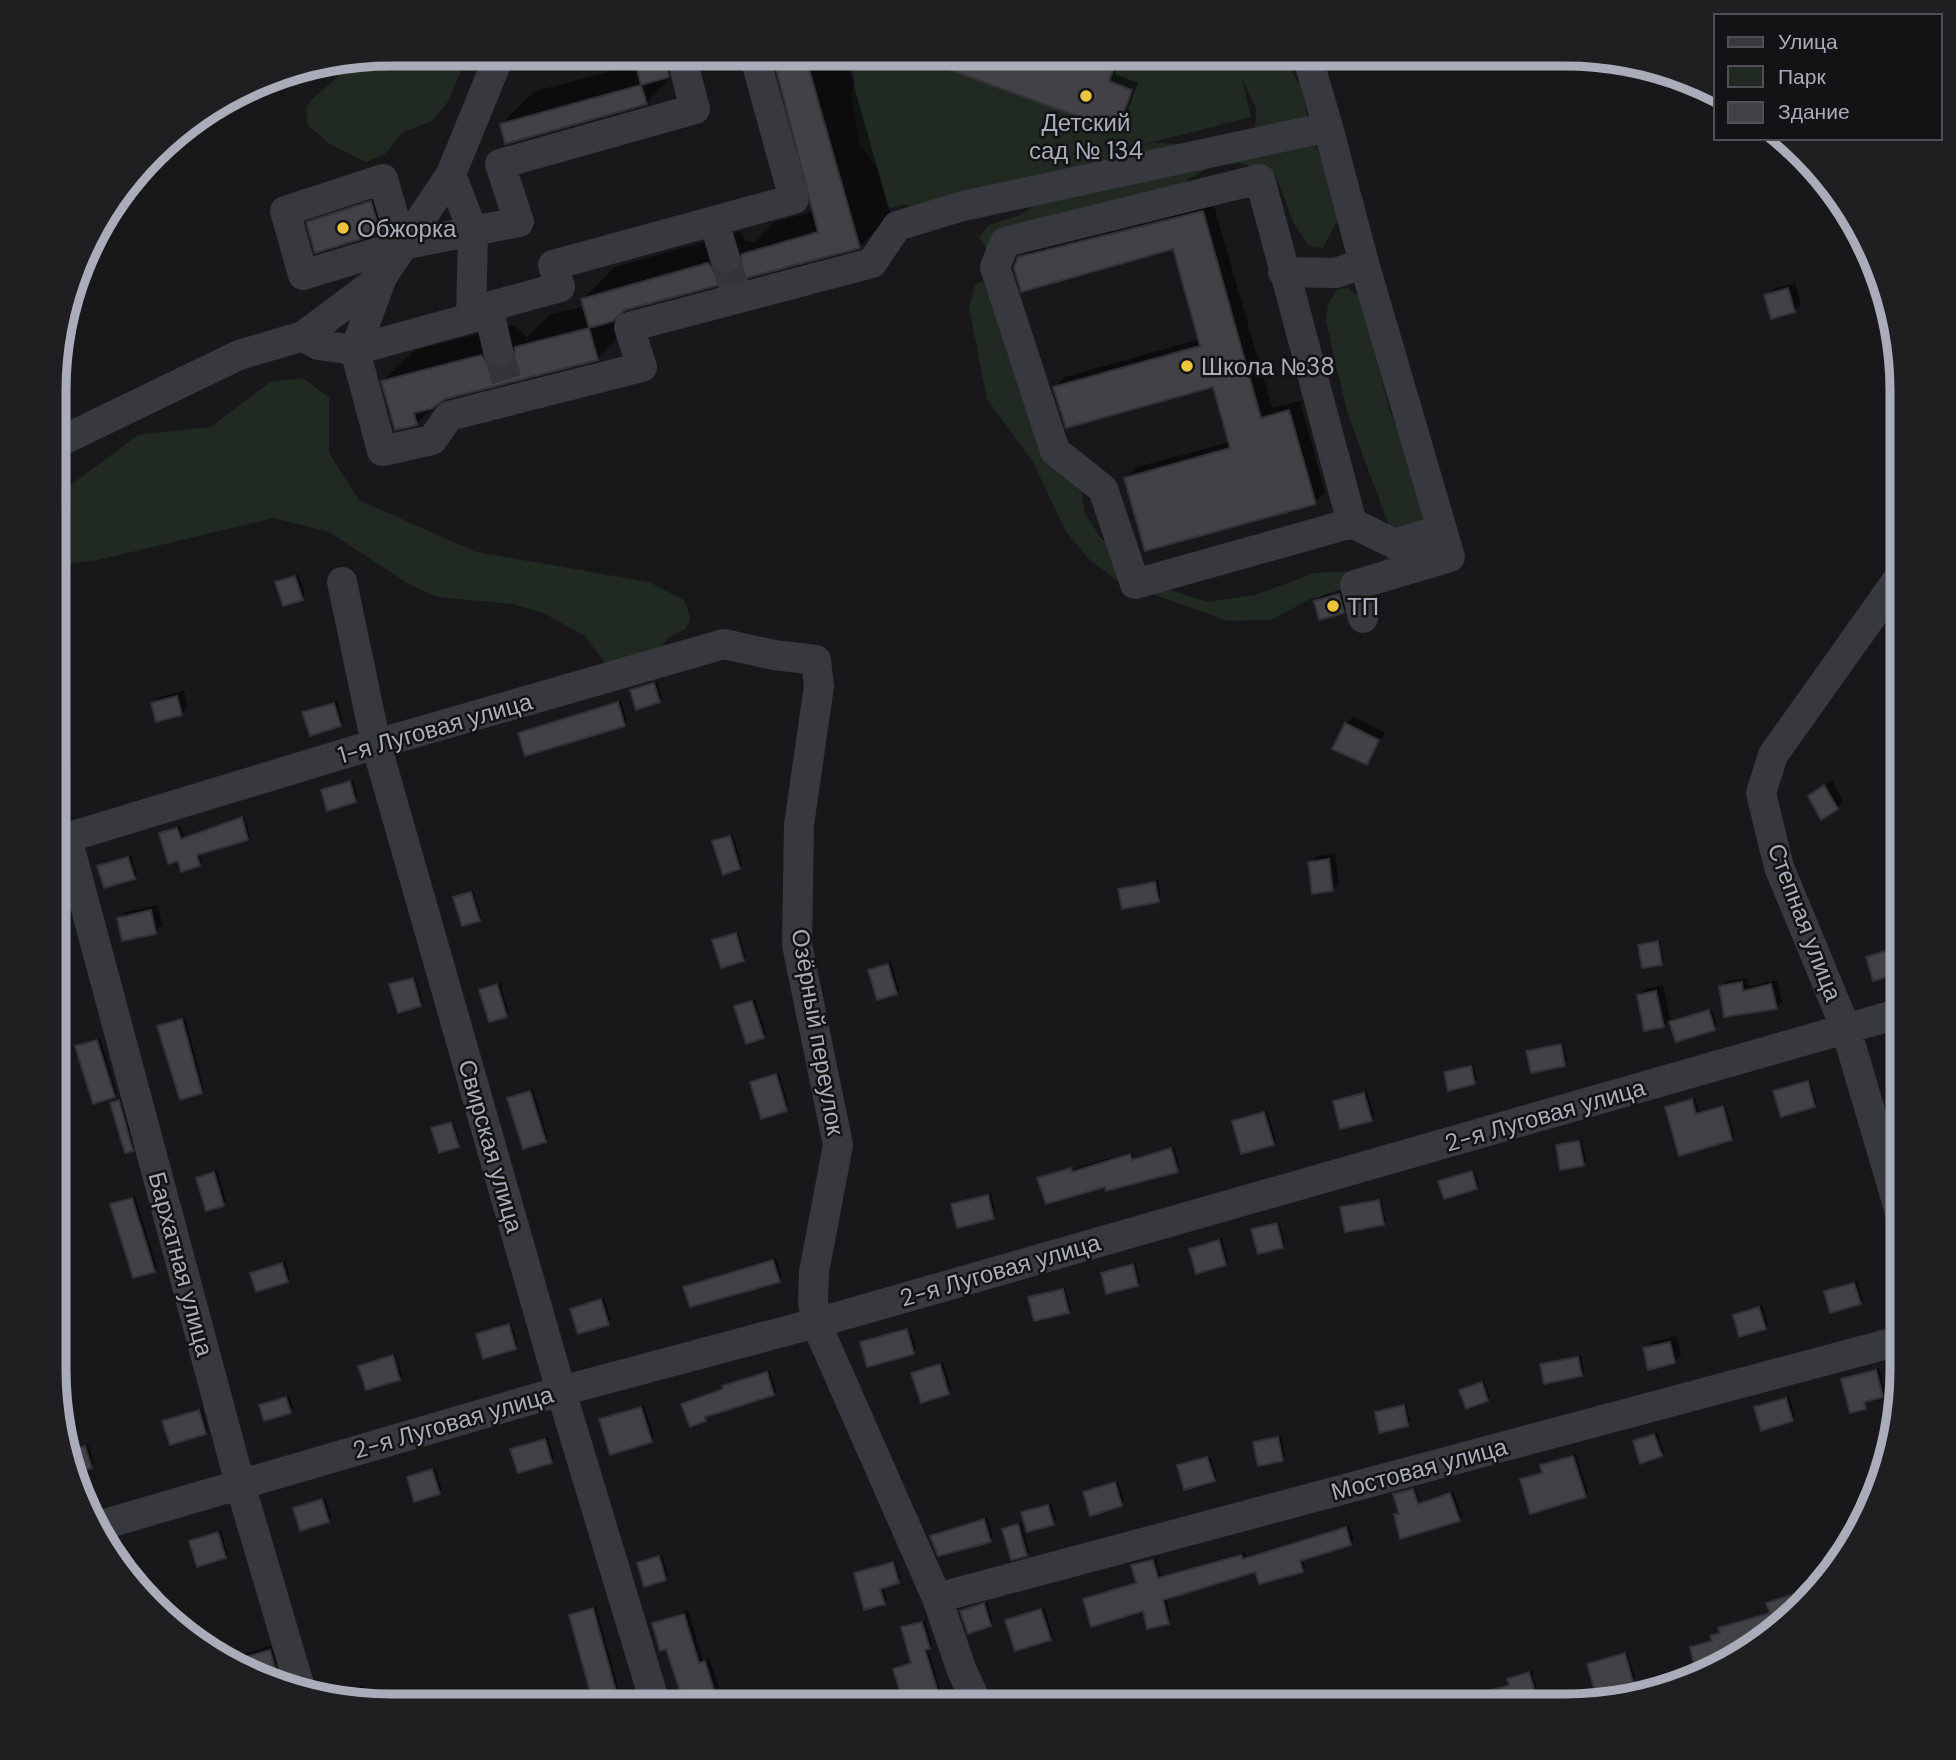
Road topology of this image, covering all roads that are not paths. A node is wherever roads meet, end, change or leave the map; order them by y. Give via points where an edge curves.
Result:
1 (495, 66) edge
2 (685, 66) edge
3 (757, 66) edge
4 (1310, 66) edge
5 (1328, 127) junction
6 (451, 174) junction
7 (714, 221) junction
8 (472, 232) junction
9 (402, 245) junction
10 (724, 258) tunnel mouth
11 (1364, 263) junction
12 (1283, 272) junction
13 (382, 277) junction
14 (303, 336) junction
15 (355, 350) junction
16 (498, 351) tunnel mouth
17 (66, 439) edge
18 (1352, 523) junction
19 (1441, 529) junction
20 (342, 582) dead end
21 (1890, 590) edge
22 (1363, 618) dead end
23 (816, 660) joint
24 (376, 744) junction
25 (66, 839) edge
26 (66, 854) edge
27 (1890, 1016) edge
28 (1846, 1029) junction
29 (1890, 1178) edge
30 (816, 1323) junction
31 (1890, 1343) edge
32 (561, 1391) junction
33 (240, 1484) junction
34 (106, 1524) edge
35 (937, 1598) junction
36 (297, 1679) edge
37 (652, 1694) edge
38 (973, 1694) edge

1 - 6 street
2 - 8 street via 695,109 500,164 519,222
3 - 7 street via 794,200
4 - 5 street
5 - 11 street
5 - 15 street via 962,206 897,226 872,263 736,293 629,327 642,367 511,394 449,416 432,440 382,451
6 - 8 street
6 - 9 street
7 - 10 street
7 - 16 street via 554,265 559,287 488,306
8 - 9 street
8 - 15 street via 471,317
9 - 13 street
11 - 12 street via 1336,272
11 - 19 street
12 - 18 street
12 - 18 street via 1260,179 1004,242 995,267 1055,451 1103,489 1135,584
13 - 14 street
13 - 15 street
14 - 15 street via 318,345
14 - 17 street via 239,355
18 - 19 street via 1395,544
19 - 22 street via 1450,557 1355,585
20 - 24 street, Свирская улица
21 - 28 street, Степная улица via 1773,755 1761,793 1779,867
23 - 24 street, 1-я Луговая улица via 724,644
23 - 30 street, Озёрный переулок via 819,685 799,825 797,945 838,1145 814,1272
24 - 25 street, 1-я Луговая улица
24 - 32 street, Свирская улица
26 - 33 street, Бархатная улица
27 - 28 street, 2-я Луговая улица
28 - 29 street, Степная улица
28 - 30 street, 2-я Луговая улица
30 - 32 street, 2-я Луговая улица
30 - 35 street, Озёрный переулок
31 - 35 street, Мостовая улица
32 - 33 street, 2-я Луговая улица
32 - 37 street, Свирская улица
33 - 34 street, 2-я Луговая улица
33 - 36 street, Бархатная улица
35 - 38 street, Озёрный переулок

